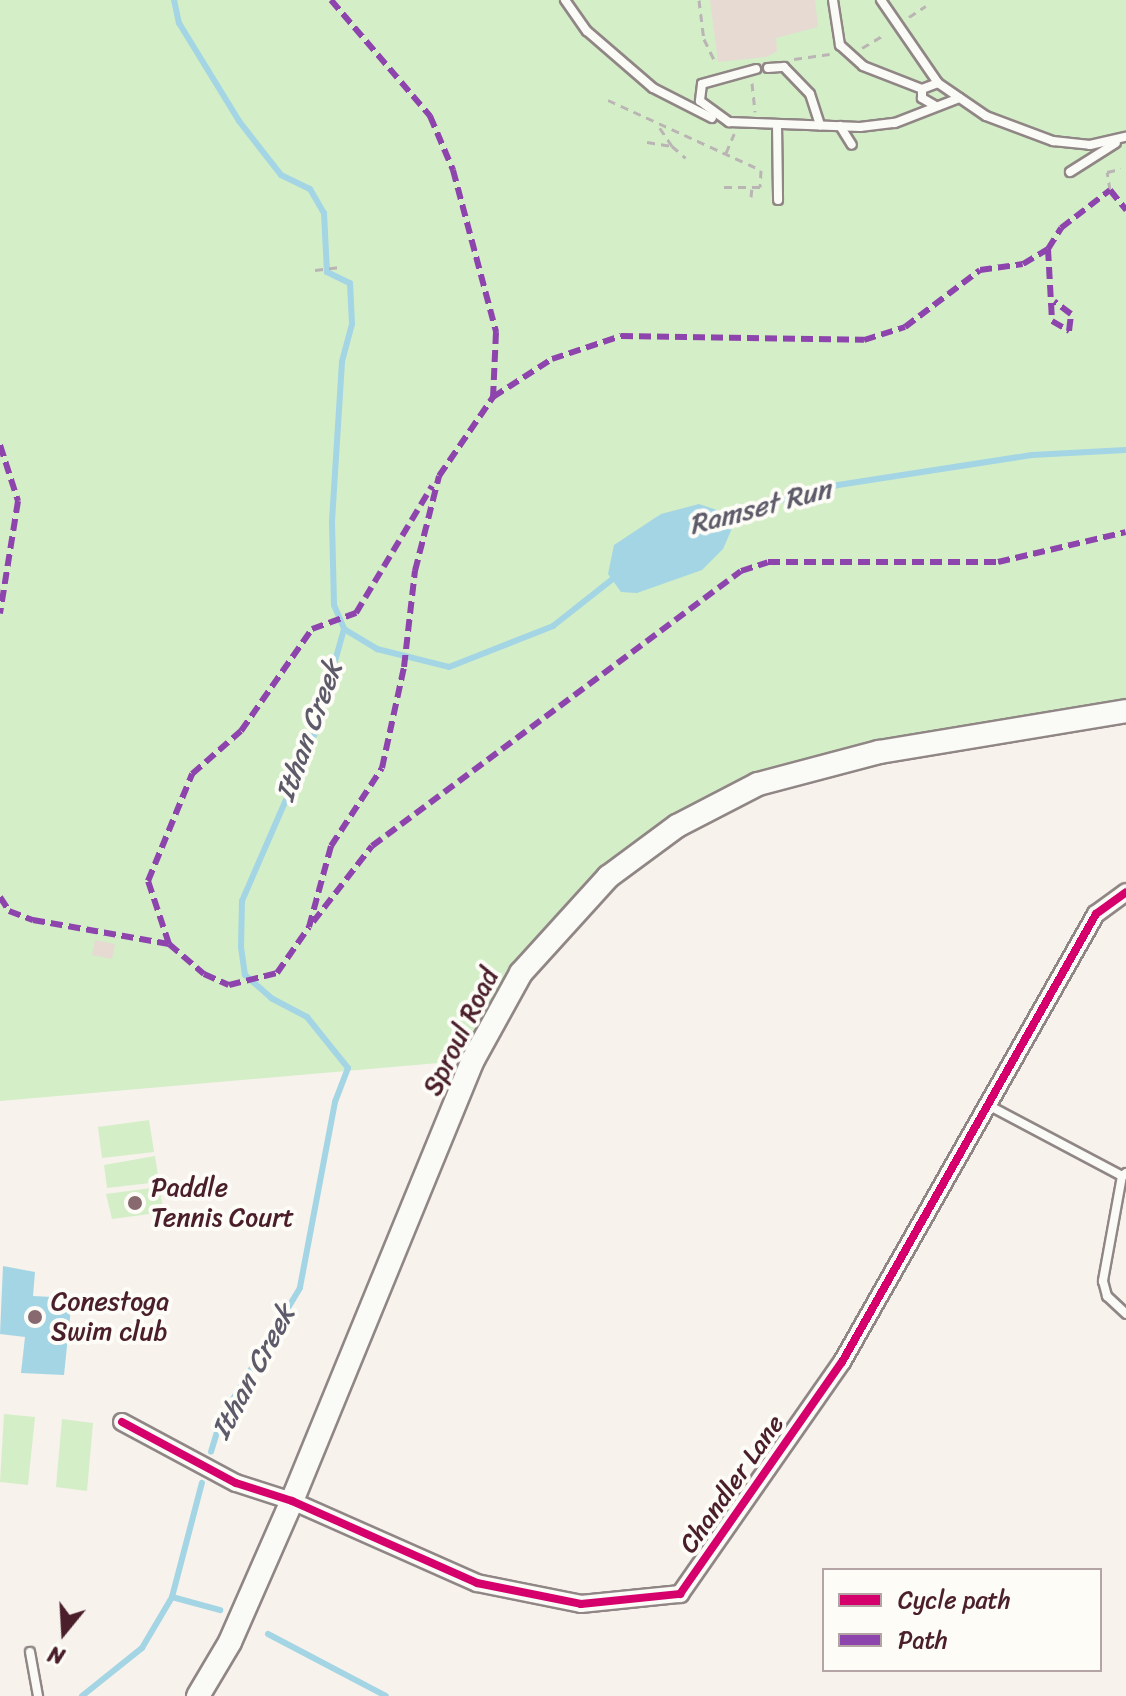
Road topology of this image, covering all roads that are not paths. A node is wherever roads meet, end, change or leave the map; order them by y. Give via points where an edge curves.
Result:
1 (565, 0) edge
2 (833, 0) edge
3 (881, 0) edge
4 (768, 68) dead end
5 (753, 70) road end
6 (938, 83) junction
7 (922, 89) junction
8 (959, 98) junction
9 (934, 105) junction
10 (729, 122) junction
11 (777, 124) junction
12 (820, 125) junction
13 (840, 126) junction
14 (1123, 138) edge
15 (852, 145) dead end
16 (1070, 172) dead end
17 (778, 200) dead end
18 (1126, 711) edge
19 (1126, 892) edge
20 (988, 1105) junction
21 (1124, 1175) edge
22 (1126, 1314) edge
23 (122, 1422) dead end
24 (292, 1501) junction
25 (30, 1652) dead end
26 (38, 1696) edge
27 (198, 1696) edge

1 - 10 lane via 587,31 653,88 692,113
2 - 7 lane via 840,45 863,66
3 - 6 lane
4 - 12 lane via 784,67 810,94
5 - 10 lane via 702,84 700,101
6 - 7 lane
6 - 8 lane
7 - 9 lane via 922,98
8 - 9 lane
8 - 14 lane via 986,116 1053,141
9 - 13 lane via 895,123
10 - 11 lane
11 - 12 lane
11 - 17 lane
12 - 13 lane
13 - 15 lane
14 - 16 lane
18 - 24 main road, Sproul Road via 879,752 758,784 677,826 608,877 521,973 473,1060
19 - 20 street, Chandler Lane via 1096,914
20 - 21 lane
20 - 24 street, Chandler Lane via 842,1362 680,1594 581,1604 477,1583
21 - 22 lane via 1103,1281 1107,1296
23 - 24 street, Chandler Lane via 236,1483
24 - 27 main road, Sproul Road via 230,1642
25 - 26 lane

